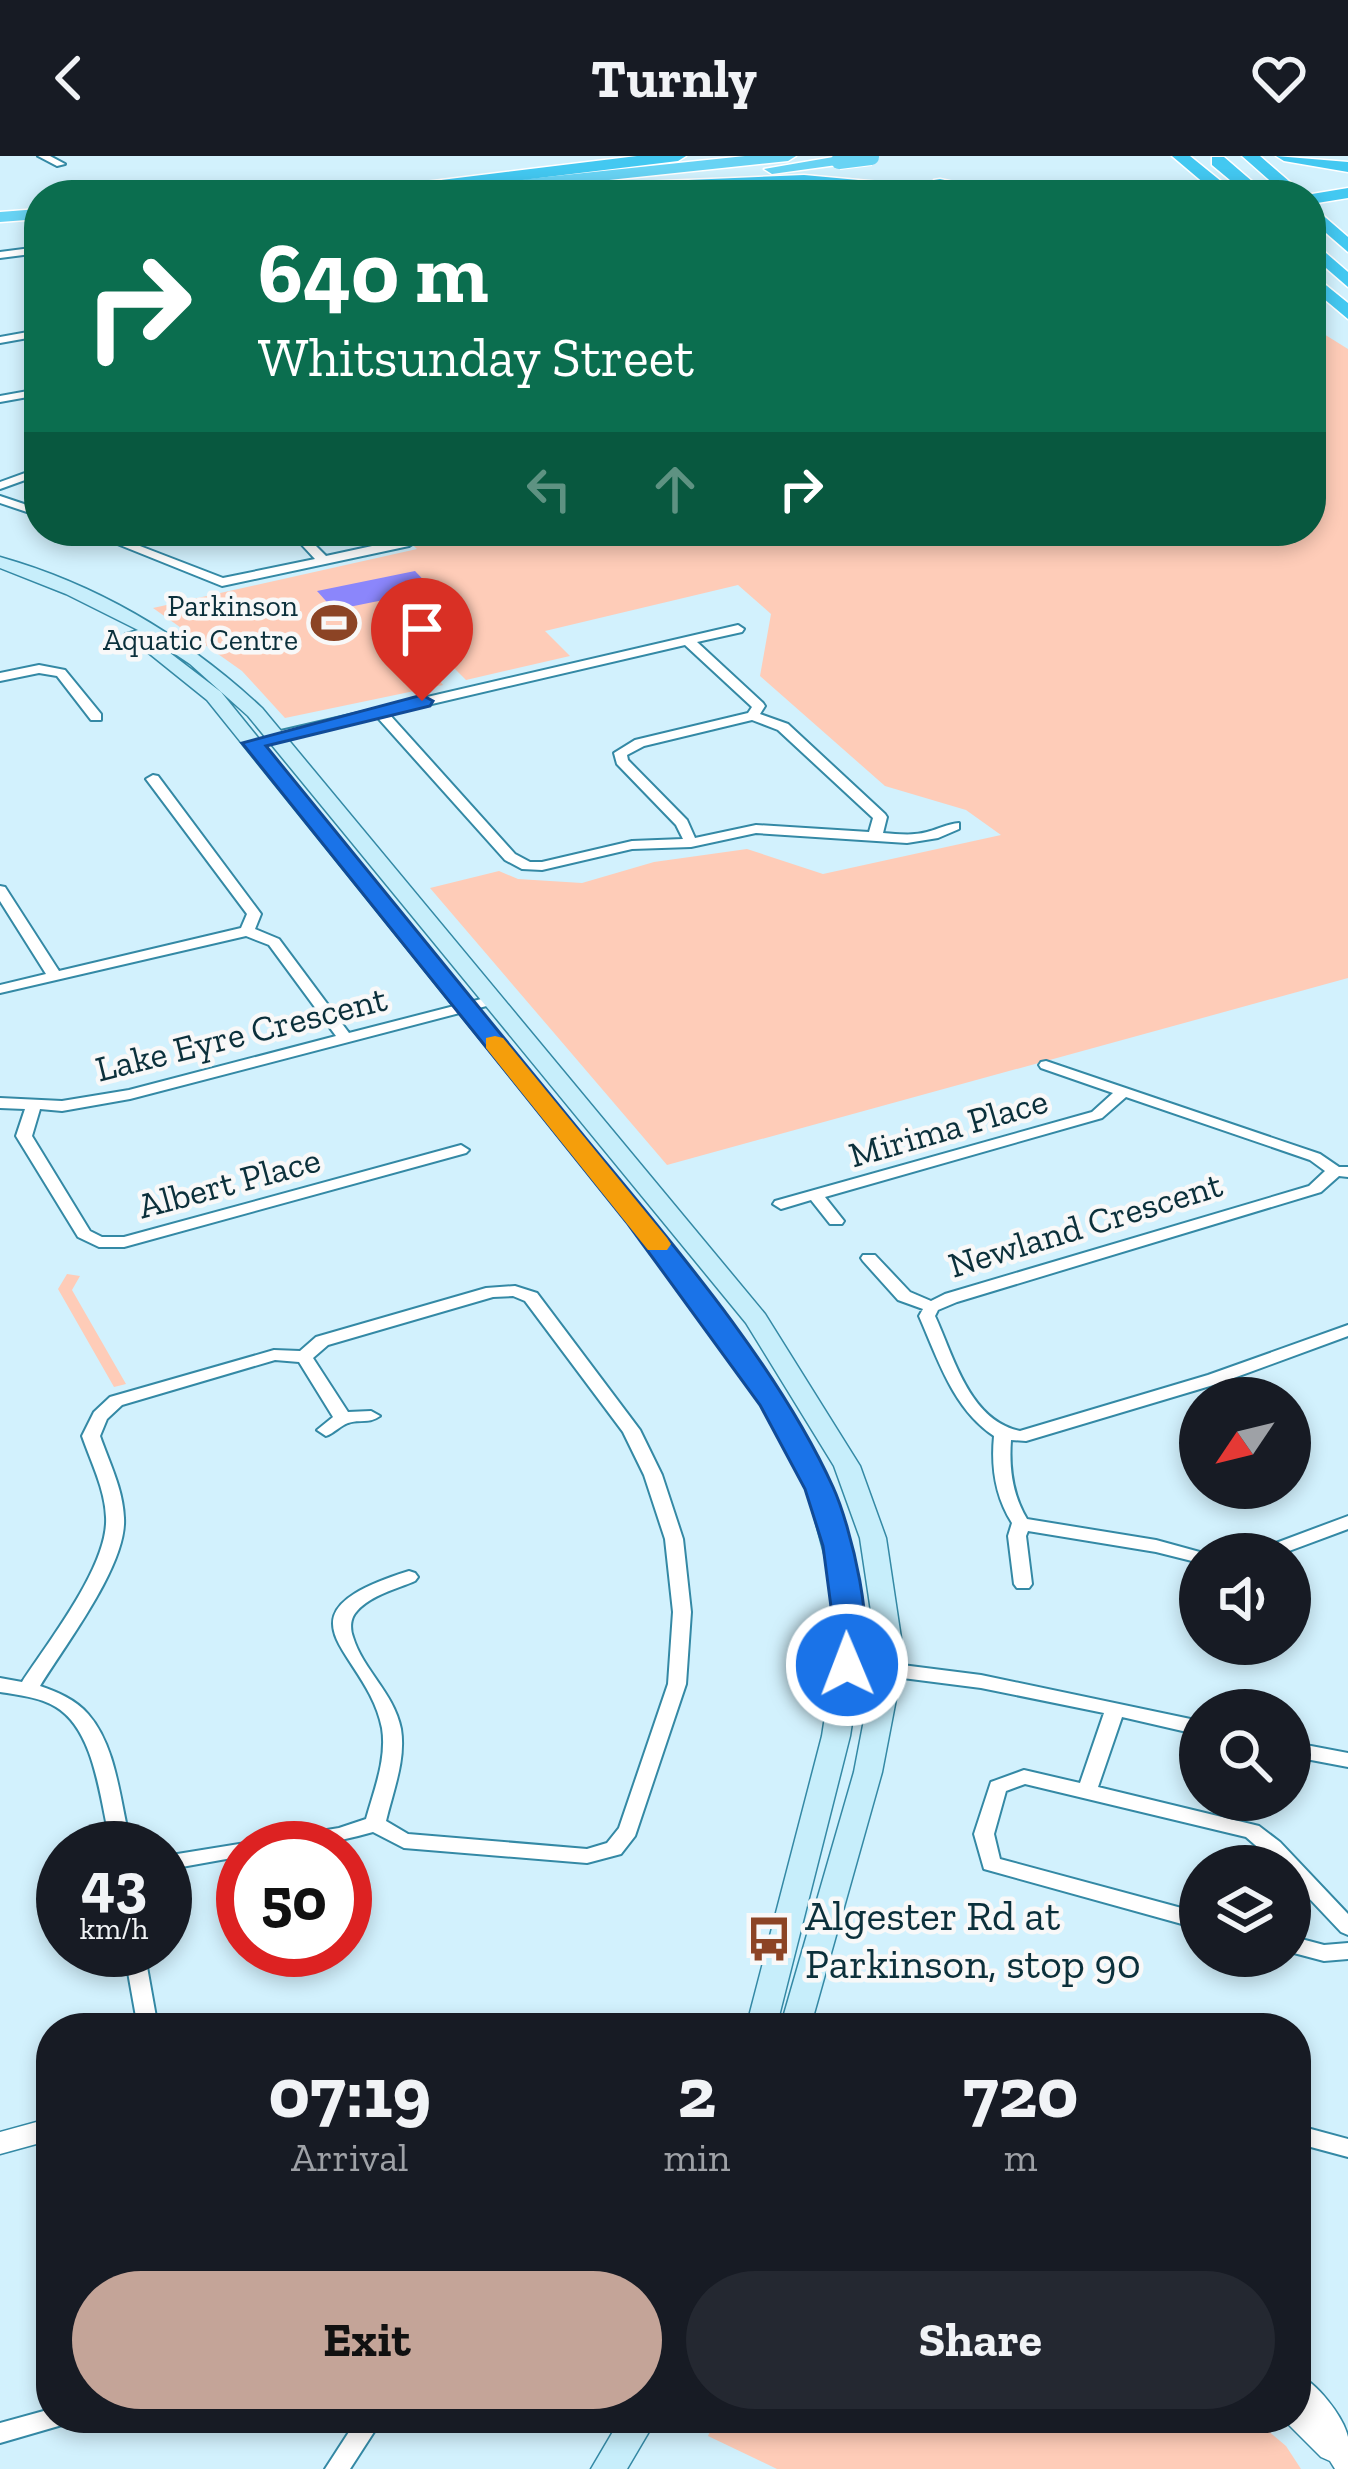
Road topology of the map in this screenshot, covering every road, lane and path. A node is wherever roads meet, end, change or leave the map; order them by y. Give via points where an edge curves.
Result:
1 (43, 156) edge
2 (614, 156) edge
3 (678, 156) edge
4 (788, 156) edge
5 (875, 156) edge
6 (1180, 156) edge
7 (1211, 156) edge
8 (1250, 156) edge
9 (1284, 156) edge
10 (841, 158) edge
11 (60, 164) dead end
12 (1348, 167) edge
13 (506, 178) junction
14 (487, 180) edge
15 (564, 180) edge
16 (677, 180) edge
17 (926, 180) edge
18 (1210, 180) edge
19 (1241, 180) edge
20 (1278, 180) edge
21 (1326, 216) edge
22 (1348, 247) edge
23 (1326, 260) edge
24 (1348, 282) edge
25 (1326, 294) edge
26 (1348, 317) edge
27 (130, 546) edge
28 (310, 546) edge
29 (391, 546) edge
30 (324, 561) junction
31 (2, 567) edge
32 (738, 629) dead end
33 (688, 640) junction
34 (0, 677) edge
35 (380, 711) junction
36 (753, 716) junction
37 (96, 717) dead end
38 (277, 736) junction
39 (253, 743) junction
40 (153, 779) dead end
41 (954, 826) dead end
42 (875, 837) junction
43 (692, 843) junction
44 (0, 890) edge
45 (247, 931) junction
46 (55, 976) junction
47 (0, 989) edge
48 (493, 1000) junction
49 (466, 1007) junction
50 (345, 1038) junction
51 (1046, 1065) dead end
52 (1123, 1092) junction
53 (0, 1103) edge
54 (33, 1107) junction
55 (461, 1150) dead end
56 (1341, 1172) edge
57 (816, 1196) junction
58 (781, 1204) dead end
59 (836, 1222) dead end
60 (869, 1258) dead end
61 (932, 1306) junction
62 (1348, 1330) edge
63 (304, 1357) junction
64 (371, 1416) dead end
65 (343, 1418) junction
66 (326, 1430) dead end
67 (1003, 1436) junction
68 (1348, 1522) edge
69 (1021, 1523) junction
70 (1311, 1536) edge
71 (1179, 1550) edge
72 (409, 1577) dead end
73 (1023, 1584) dead end
74 (847, 1665) junction
75 (888, 1668) junction
76 (0, 1685) edge
77 (29, 1688) junction
78 (1115, 1709) junction
79 (1179, 1723) edge
80 (1311, 1753) edge
81 (1348, 1760) edge
82 (1088, 1789) junction
83 (116, 1821) edge
84 (375, 1824) junction
85 (372, 1825) edge
86 (1179, 1915) edge
87 (1348, 1927) edge
88 (1311, 1950) edge
89 (1348, 1951) edge
90 (139, 1977) edge
91 (145, 2013) edge
92 (765, 2013) edge
93 (799, 2013) edge
94 (36, 2133) edge
95 (1311, 2138) edge
96 (0, 2143) edge
97 (1348, 2148) edge
98 (1311, 2406) edge
99 (36, 2423) edge
100 (1311, 2427) edge
101 (0, 2433) edge
102 (361, 2433) edge
103 (631, 2433) edge
104 (1345, 2460) edge
105 (338, 2469) edge
106 (608, 2469) edge

1 - 11 street
2 - 13 highway
3 - 13 highway
4 - 15 highway
5 - 10 highway, bridge
6 - 18 highway
7 - 19 highway
8 - 20 highway
9 - 12 highway
10 - 16 highway
10 - 17 highway
13 - 14 highway
21 - 22 highway
23 - 24 highway
25 - 26 highway
27 - 30 street via 222,582
28 - 30 street
29 - 30 street
31 - 38 main road via 91,596 165,634
31 - 39 main road via 156,648 214,696
32 - 33 street
33 - 35 street
33 - 36 street via 759,706
34 - 37 street via 61,673
35 - 38 street
35 - 43 street via 518,863
36 - 42 street via 783,727 880,817
36 - 43 street via 620,753
38 - 39 main road
38 - 48 main road
39 - 49 main road
40 - 45 street via 254,914
41 - 42 street via 933,836
42 - 43 street via 756,829
44 - 46 street
45 - 46 street
45 - 50 street via 274,942
46 - 47 street
48 - 49 street, Lake Eyre Crescent
48 - 75 main road via 755,1319 827,1429 873,1538
49 - 50 street, Lake Eyre Crescent
49 - 74 main road via 732,1341 797,1443 838,1546
50 - 54 street, Lake Eyre Crescent via 130,1094
51 - 52 street
52 - 56 street via 1315,1156
52 - 57 street, Mirima Place via 1097,1115
53 - 54 street, Lake Eyre Crescent
54 - 55 street, Albert Place via 24,1136 84,1234 99,1242 124,1242
56 - 61 street, Newland Crescent via 1316,1190
57 - 58 street, Mirima Place
57 - 59 street
60 - 61 street via 904,1296
61 - 67 street, Newland Crescent via 927,1316 981,1423
62 - 67 street via 1135,1405
63 - 65 street
63 - 77 street via 274,1355 128,1397 100,1416 91,1436 115,1532
63 - 84 street via 322,1341 492,1292 531,1298 631,1430 674,1539 682,1612 677,1684 628,1831 614,1849 587,1856 404,1841
64 - 65 street
65 - 66 street
67 - 69 street via 1009,1508
68 - 70 street
69 - 71 street
69 - 73 street
72 - 84 street via 348,1605 340,1624 389,1720 393,1748
74 - 75 street
74 - 92 main road
75 - 78 street via 1016,1685
75 - 93 main road via 868,1772
76 - 77 street
77 - 83 street via 73,1709 98,1741
78 - 79 street
78 - 82 street
80 - 81 street
82 - 86 street via 1024,1777 998,1787 984,1834 992,1864
82 - 87 street via 1252,1832
84 - 85 street
88 - 89 street
90 - 91 street
94 - 96 street
95 - 97 street
98 - 104 street
99 - 101 street
100 - 104 street
102 - 105 street
103 - 106 main road

